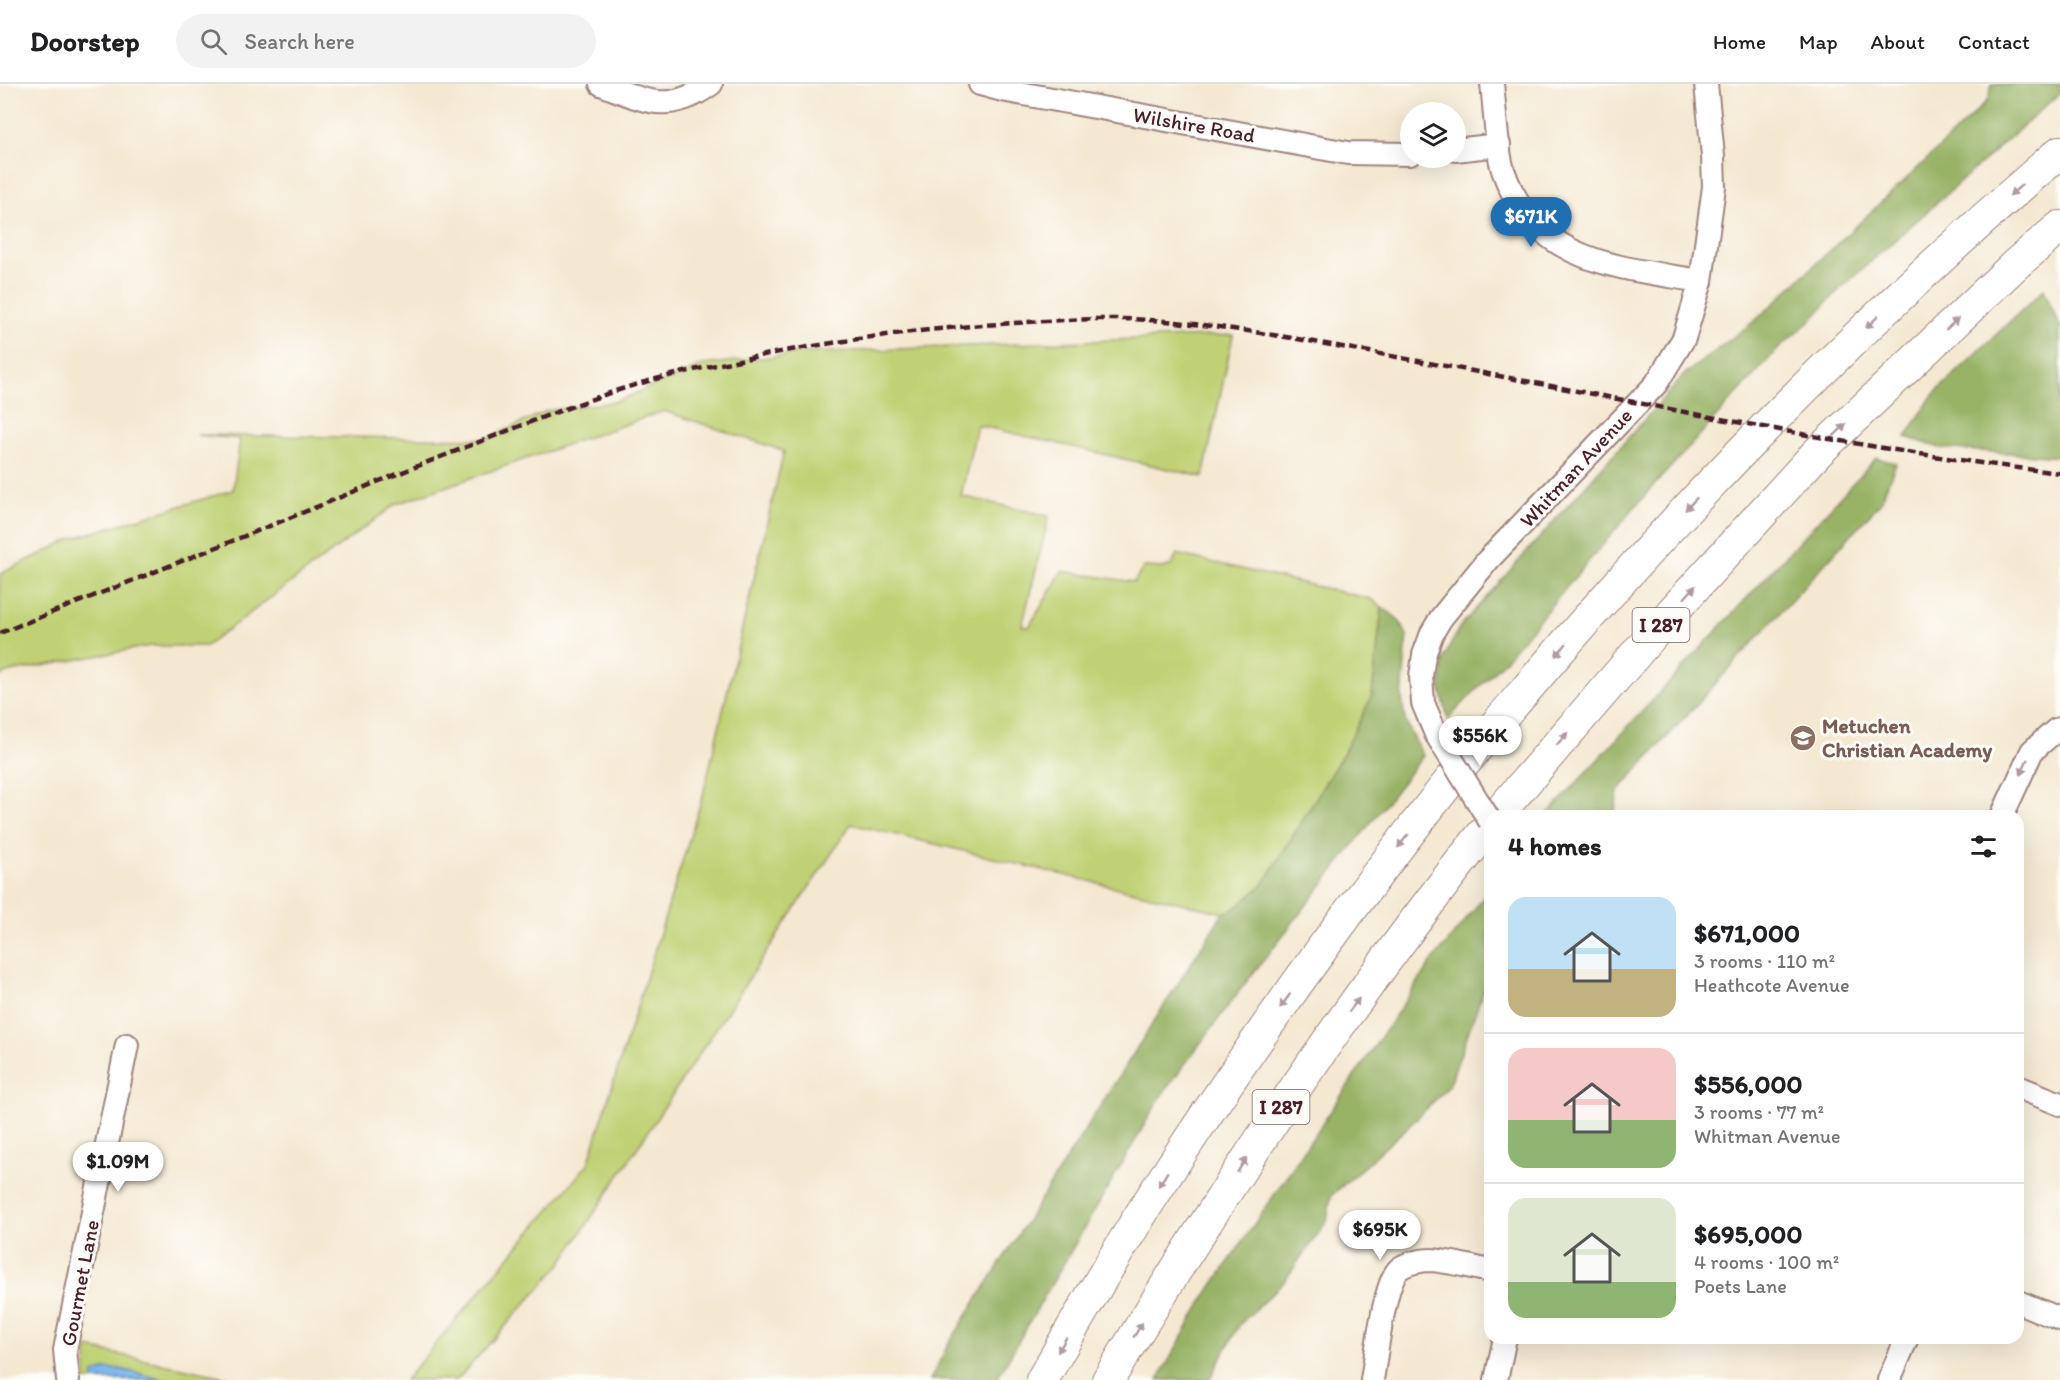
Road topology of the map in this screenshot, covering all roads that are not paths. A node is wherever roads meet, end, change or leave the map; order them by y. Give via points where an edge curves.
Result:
1 (601, 84) edge
2 (711, 84) edge
3 (980, 84) edge
4 (1492, 84) edge
5 (1706, 84) edge
6 (1499, 145) junction
7 (1466, 149) edge
8 (2060, 152) edge
9 (1400, 154) edge
10 (2060, 227) edge
11 (1701, 281) junction
12 (2060, 729) edge
13 (1501, 810) edge
14 (2005, 810) edge
15 (1484, 813) edge
16 (1484, 831) edge
17 (127, 1045) dead end
18 (2024, 1089) edge
19 (2060, 1104) edge
20 (1484, 1270) edge
21 (2024, 1304) edge
22 (2060, 1318) edge
23 (1503, 1344) edge
24 (1901, 1344) edge
25 (68, 1380) edge
26 (1042, 1380) edge
27 (1108, 1380) edge
28 (1372, 1380) edge
29 (1496, 1380) edge
30 (1889, 1380) edge

1 - 2 street via 651,103 678,102
3 - 9 street, Wilshire Road via 1348,153
4 - 6 street
5 - 11 street, Whitman Avenue via 1714,187
6 - 7 street
6 - 11 street via 1502,169 1529,217 1564,248 1608,265
8 -> 26 highway, I 287 via 1900,295 1731,462 1615,586 1477,747 1357,902 1242,1061 1109,1265
13 -> 10 highway, I 287 via 1816,453
11 - 15 street, Whitman Avenue, bridge via 1684,338 1656,384 1488,560 1432,633 1421,676 1423,703 1436,734
12 -> 14 street via 2032,751
27 -> 16 highway, I 287 via 1263,1134
17 - 25 street, Gourmet Lane via 65,1350
18 - 19 street
20 - 28 street via 1430,1260 1399,1269 1386,1300
21 - 22 street
23 - 29 street
24 - 30 street

